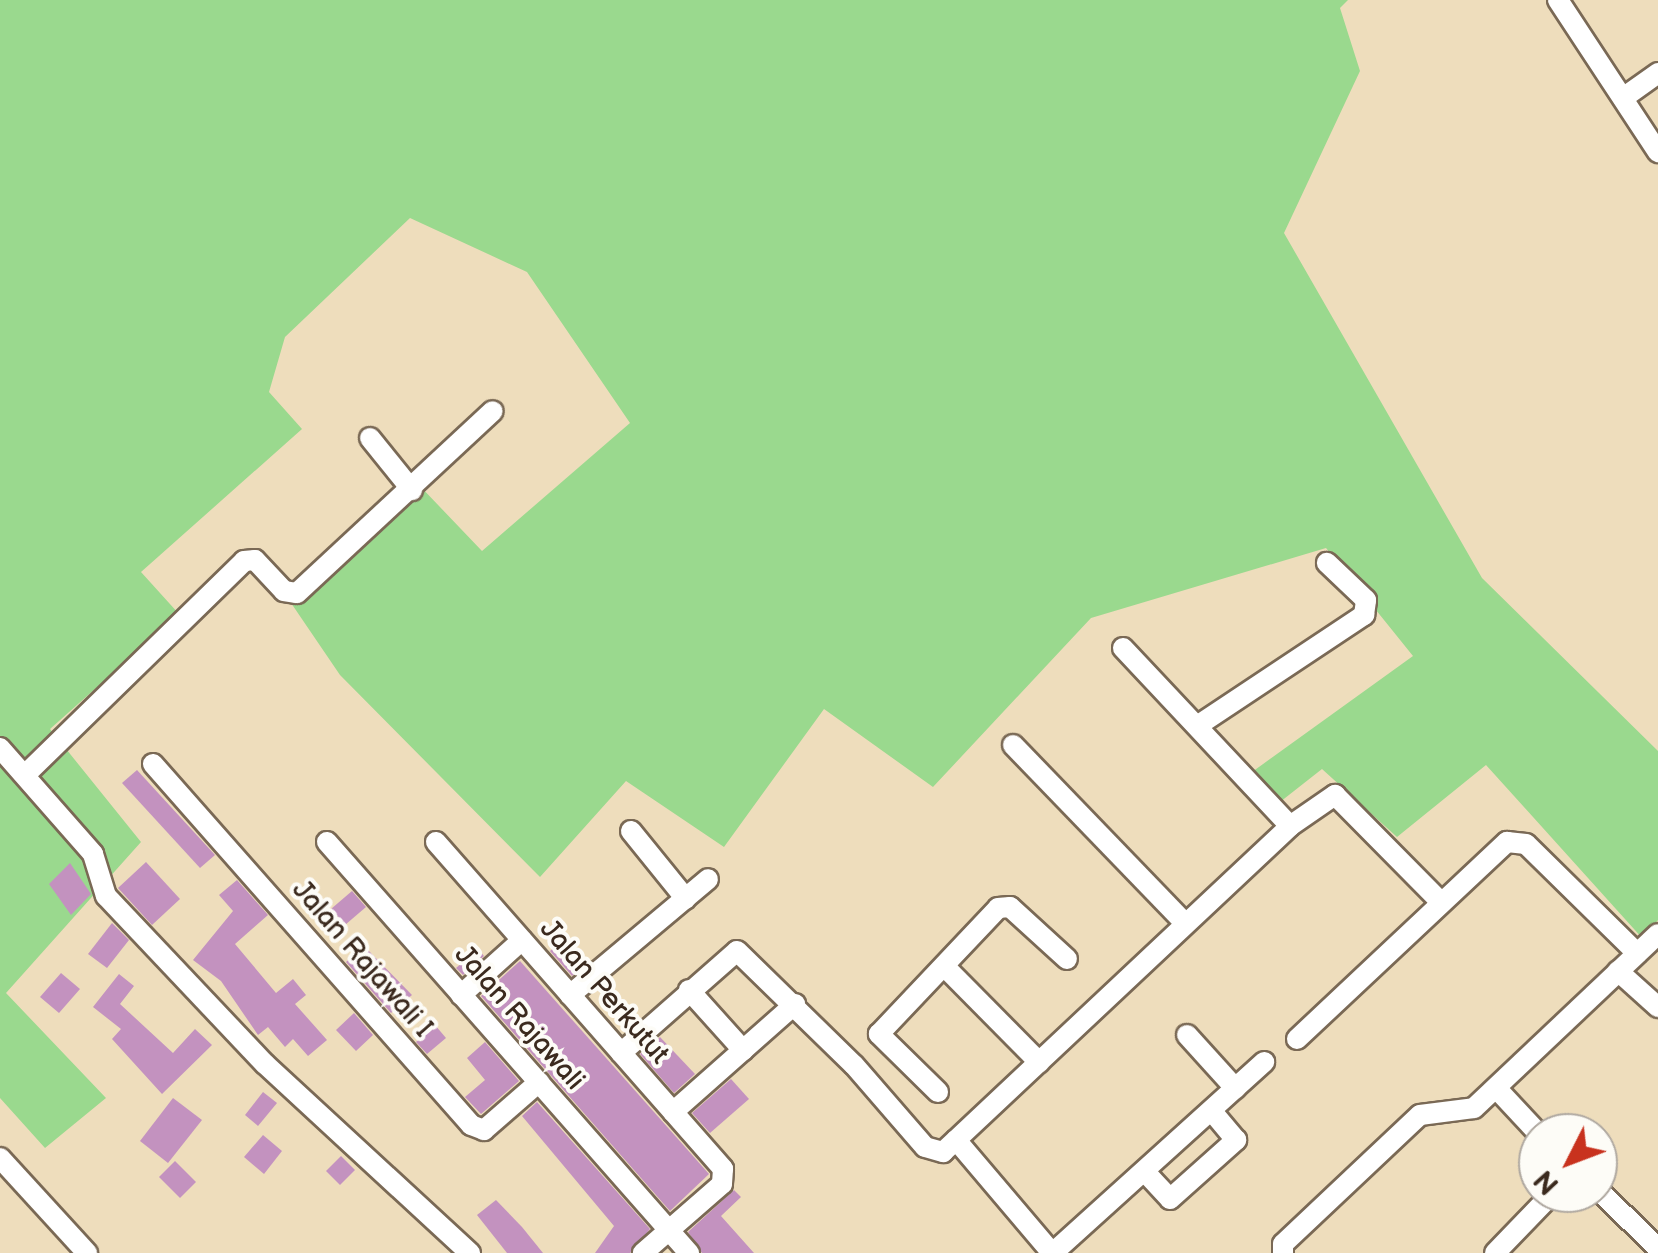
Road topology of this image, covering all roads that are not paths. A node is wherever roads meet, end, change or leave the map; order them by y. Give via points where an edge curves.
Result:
1 (1558, 0) edge
2 (1658, 73) edge
3 (1622, 98) junction
4 (1658, 152) edge
5 (493, 411) dead end
6 (370, 438) dead end
7 (412, 490) junction
8 (1327, 563) dead end
9 (1123, 648) dead end
10 (1198, 726) junction
11 (1014, 745) dead end
12 (0, 748) edge
13 (153, 764) dead end
14 (26, 774) junction
15 (1290, 826) junction
16 (631, 831) dead end
17 (327, 842) dead end
18 (436, 842) dead end
19 (708, 878) dead end
20 (686, 898) junction
21 (1440, 902) junction
22 (1185, 924) junction
23 (1658, 934) edge
24 (522, 940) junction
25 (1637, 953) junction
26 (1066, 959) dead end
27 (945, 966) junction
28 (1618, 972) junction
29 (689, 990) junction
30 (462, 994) junction
31 (570, 995) junction
32 (795, 1004) junction
33 (1658, 1008) edge
34 (1188, 1035) dead end
35 (1297, 1039) dead end
36 (742, 1050) junction
37 (621, 1053) junction
38 (1039, 1062) junction
39 (1264, 1062) dead end
40 (538, 1082) junction
41 (1236, 1088) junction
42 (1496, 1088) junction
43 (938, 1092) dead end
44 (1212, 1111) junction
45 (673, 1112) junction
46 (1519, 1113) edge
47 (956, 1140) junction
48 (0, 1158) edge
49 (1146, 1173) junction
50 (1618, 1209) edge
51 (1534, 1213) edge
52 (669, 1230) junction
53 (1075, 1237) junction
54 (1658, 1248) edge
55 (1054, 1252) edge
56 (87, 1253) edge
57 (470, 1253) edge
58 (643, 1253) edge
59 (689, 1253) edge
60 (1090, 1253) edge
61 (1283, 1253) edge
62 (1495, 1253) edge

1 - 3 street
2 - 3 street
3 - 4 street
5 - 7 street
6 - 7 street
7 - 14 street via 298,594 284,591 254,560 244,561
8 - 10 street via 1366,600 1364,616
9 - 10 street
10 - 15 street
11 - 22 street
12 - 14 street
13 - 40 street, Jalan Rajawali I via 470,1125 484,1130
14 - 57 street via 94,854 106,896 264,1064
15 - 21 street via 1334,794
15 - 22 street
16 - 20 street
17 - 30 street, Jalan Rajawali
18 - 24 street, Jalan Perkutut
19 - 20 street
20 - 31 street
21 - 25 street via 1498,846 1516,841
21 - 35 street
22 - 38 street
23 - 25 street
24 - 30 street
24 - 31 street, Jalan Perkutut
25 - 28 street
26 - 27 street via 1004,905
27 - 38 street
27 - 43 street via 879,1034
28 - 33 street
28 - 42 street
29 - 32 street via 737,951
29 - 36 street
29 - 37 street
30 - 40 street, Jalan Rajawali
31 - 37 street, Jalan Perkutut
32 - 36 street
32 - 47 street via 925,1147 943,1152
34 - 41 street
36 - 45 street
37 - 45 street, Jalan Perkutut
38 - 47 street
39 - 41 street
40 - 52 street, Jalan Rajawali
41 - 44 street
42 - 46 street
42 - 61 street via 1466,1112 1420,1115 1284,1244
44 - 49 street
44 - 49 street via 1236,1140 1170,1199
45 - 52 street, Jalan Perkutut via 724,1169 724,1179
47 - 55 street
48 - 56 street
49 - 53 street
50 - 54 street
51 - 62 street
52 - 58 street
52 - 59 street, Jalan Rajawali
53 - 55 street
53 - 60 street

